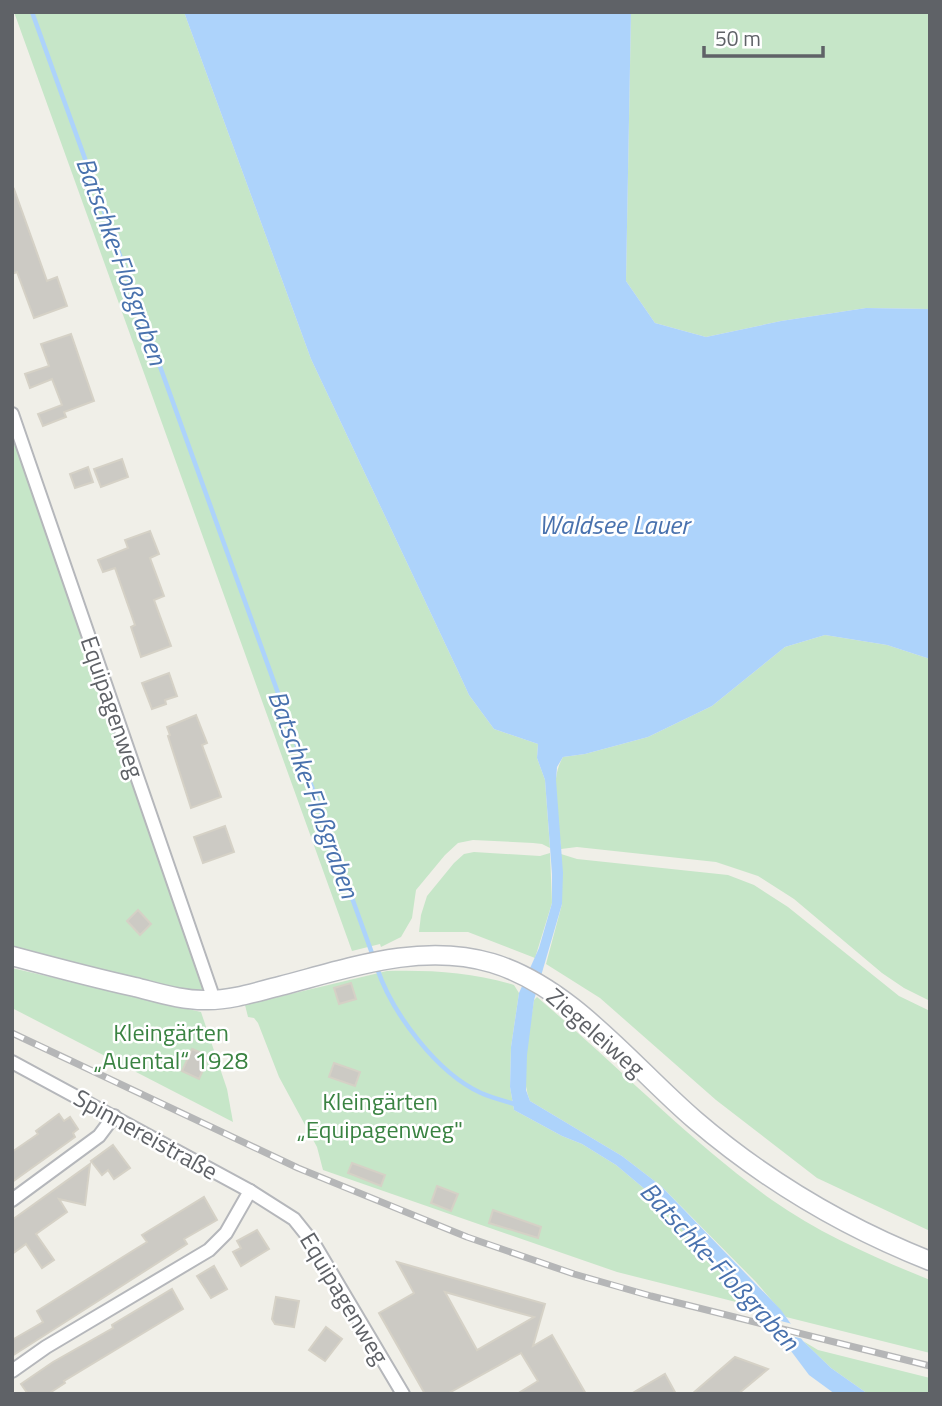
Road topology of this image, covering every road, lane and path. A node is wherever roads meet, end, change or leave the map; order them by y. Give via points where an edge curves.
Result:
1 (12, 414) edge
2 (12, 956) edge
3 (209, 1000) junction
4 (12, 1062) edge
5 (114, 1116) junction
6 (250, 1191) junction
7 (12, 1200) edge
8 (280, 1208) joint
9 (930, 1261) edge
10 (12, 1371) edge
11 (402, 1394) edge

1 - 3 street, Equipagenweg via 211,991
2 - 3 main road, Ziegeleiweg via 144,990
3 - 9 main road, Ziegeleiweg via 425,954 493,963 519,972 580,1014 695,1120 760,1171 831,1216
4 - 5 street, Spinnereistraße
5 - 6 street, Spinnereistraße
5 - 7 street via 99,1136
6 - 8 street, Spinnereistraße
6 - 10 street via 226,1233 209,1250
8 - 11 street, Equipagenweg via 306,1230

